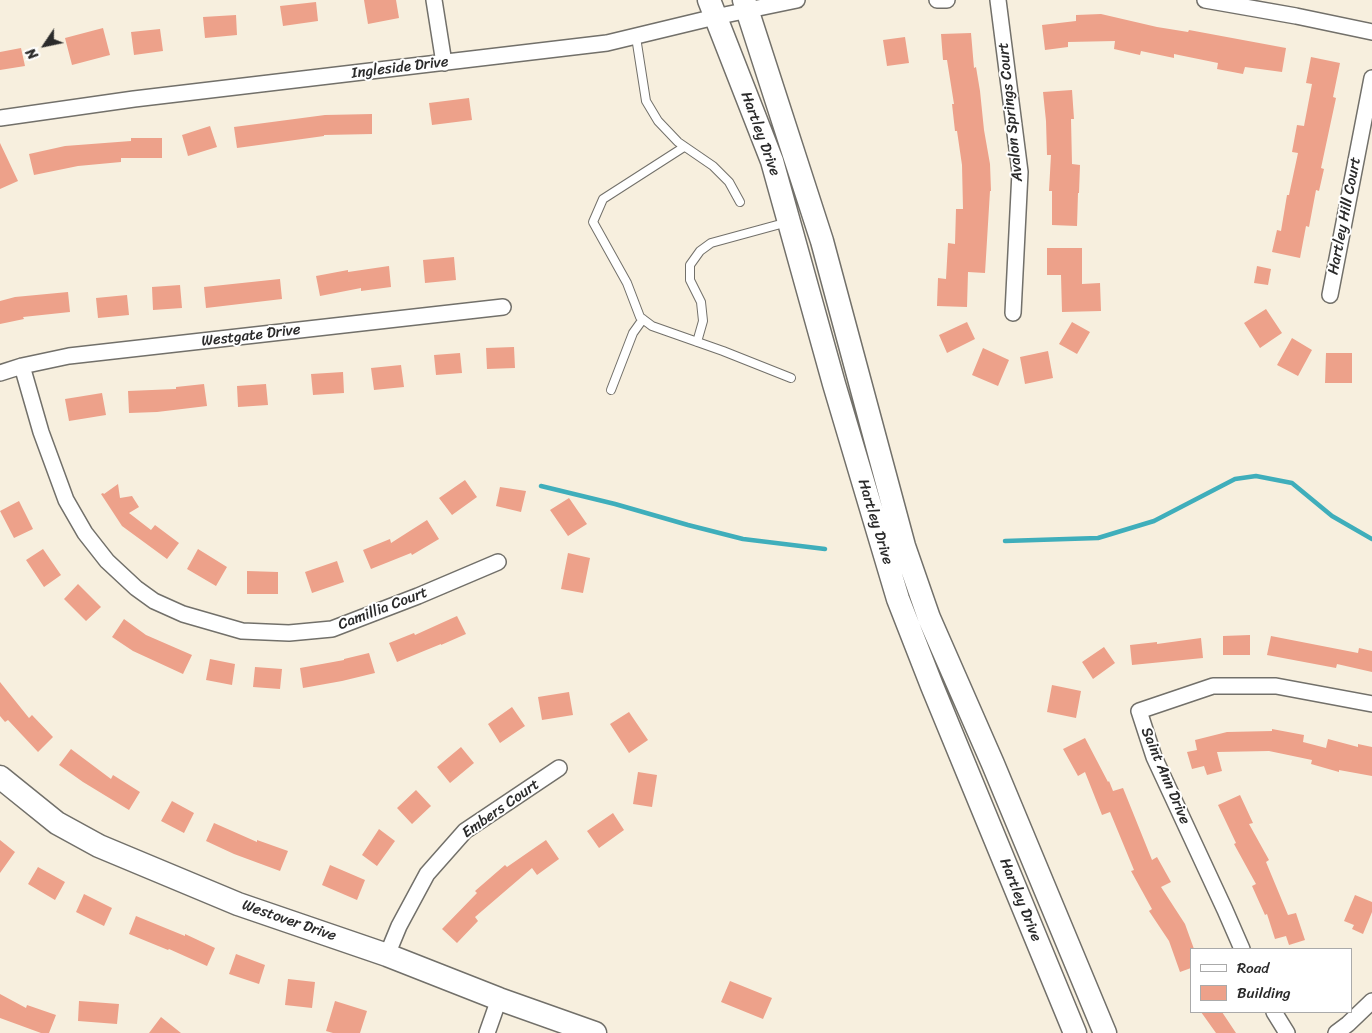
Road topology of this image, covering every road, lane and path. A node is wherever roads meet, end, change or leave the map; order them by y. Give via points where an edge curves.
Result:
1 (434, 0) edge
2 (797, 0) edge
3 (936, 0) edge
4 (947, 0) edge
5 (998, 0) edge
6 (1211, 1) edge
7 (746, 5) edge
8 (712, 9) edge
9 (1372, 32) edge
10 (636, 37) junction
11 (444, 63) junction
12 (1372, 78) edge
13 (0, 118) edge
14 (684, 147) junction
15 (740, 202) dead end
16 (777, 225) dead end
17 (1330, 295) dead end
18 (503, 307) dead end
19 (1013, 313) dead end
20 (643, 319) junction
21 (697, 342) junction
22 (22, 366) junction
23 (0, 373) edge
24 (791, 378) dead end
25 (611, 390) dead end
26 (498, 562) dead end
27 (1372, 704) edge
28 (559, 768) dead end
29 (0, 778) edge
30 (1242, 948) edge
31 (386, 955) junction
32 (499, 999) junction
33 (1372, 1001) edge
34 (1275, 1013) edge
35 (488, 1033) edge
36 (595, 1033) edge
37 (1075, 1033) edge
38 (1105, 1033) edge
39 (1287, 1033) edge
40 (1336, 1033) edge

1 - 11 street
2 - 7 street, Ingleside Drive
3 - 4 street
5 - 19 street, Avalon Springs Court via 1020,172
6 - 9 street
7 - 8 street, Ingleside Drive
7 - 38 street, Hartley Drive via 822,241 907,555 929,618
8 - 10 street, Ingleside Drive
8 - 37 street, Hartley Drive via 772,160 898,599
10 - 11 street, Ingleside Drive via 607,44
10 - 14 lane via 646,101 658,121
11 - 13 street, Ingleside Drive via 134,98
12 - 17 street, Hartley Hill Court
14 - 15 lane via 713,166 729,182
14 - 20 lane via 602,199 593,222
16 - 21 lane via 711,243 700,250 690,265 690,280 701,302 703,321
18 - 22 street, Westgate Drive via 69,356
20 - 21 lane via 652,326
20 - 25 lane via 633,333
21 - 24 lane
22 - 23 street, Westgate Drive
22 - 26 street, Camillia Court via 41,432 66,500 85,533 136,588 154,601 183,614 242,631 289,633 332,629
27 - 30 street, Saint Ann Drive via 1276,686 1213,686 1139,711 1154,757
28 - 31 street, Embers Court via 465,831 427,874
29 - 31 street, Westover Drive via 57,823 98,846 238,904
31 - 32 street, Westover Drive
32 - 35 street
32 - 36 street, Westover Drive
33 - 40 street
34 - 39 street

